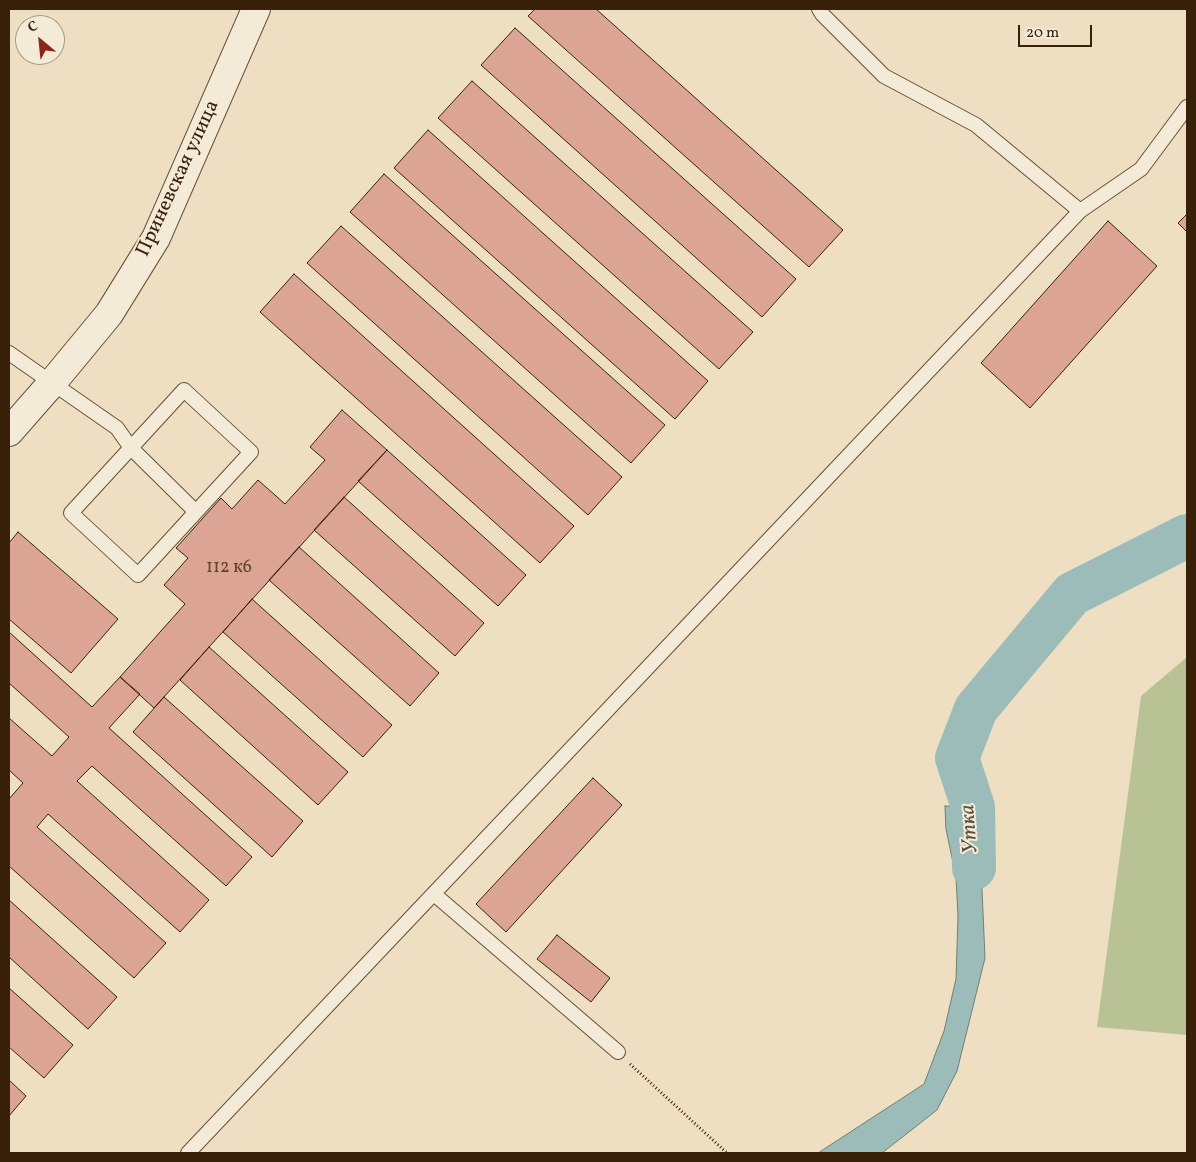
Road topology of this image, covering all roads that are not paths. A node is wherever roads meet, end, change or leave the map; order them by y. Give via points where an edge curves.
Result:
1 (256, 9) edge
2 (820, 9) edge
3 (1187, 107) edge
4 (1080, 211) junction
5 (9, 353) edge
6 (52, 383) junction
7 (9, 432) edge
8 (131, 448) junction
9 (196, 512) junction
10 (434, 894) junction
11 (618, 1052) road end
12 (188, 1153) edge

1 - 6 street, Приневская улица via 156,238 109,314
2 - 4 lane via 884,76 976,125
3 - 4 lane via 1141,169
4 - 10 lane
5 - 6 lane
6 - 7 street, Приневская улица
6 - 8 lane via 116,428
8 - 9 lane
8 - 9 lane via 184,390 252,452
8 - 9 lane via 71,513 138,575
10 - 11 lane
10 - 12 lane

